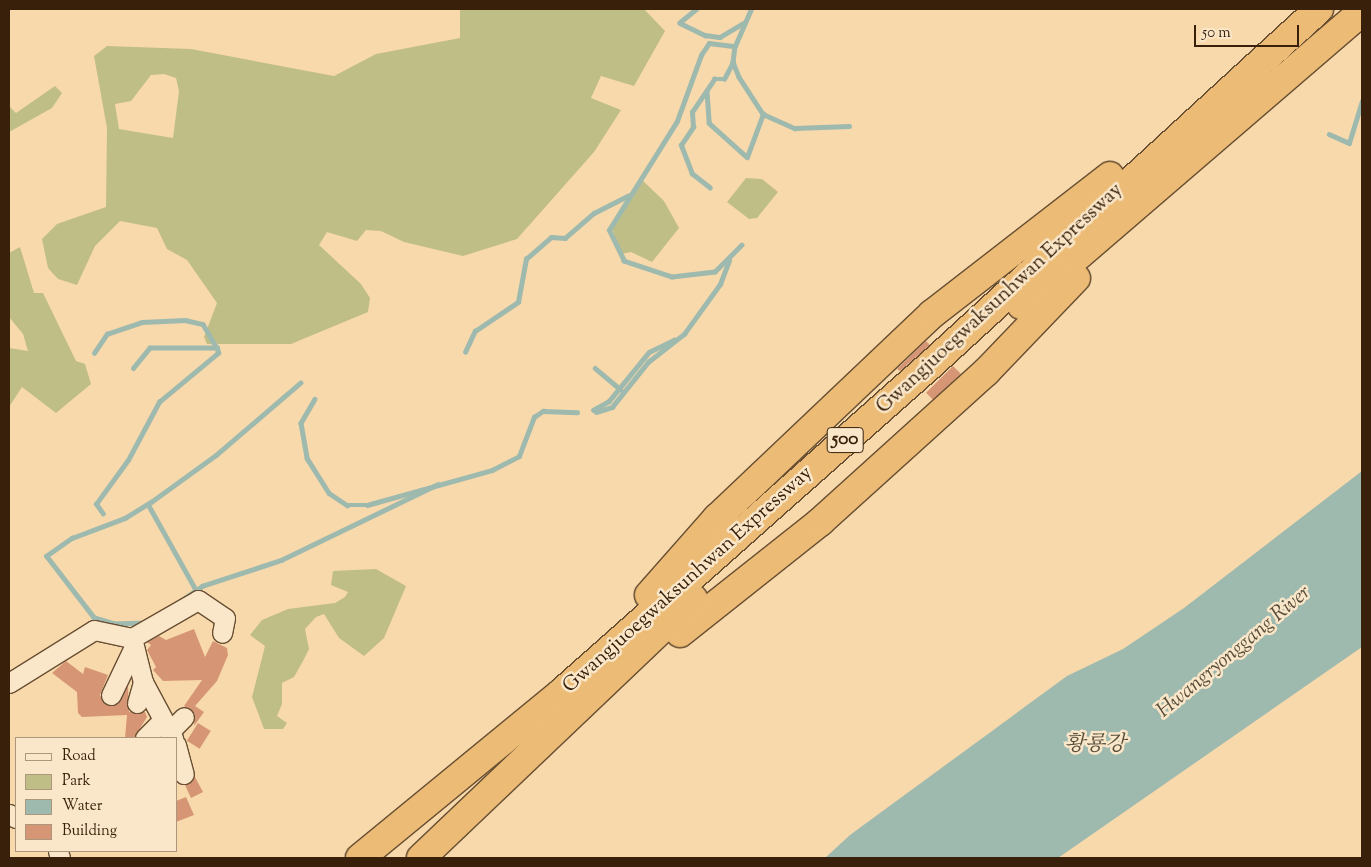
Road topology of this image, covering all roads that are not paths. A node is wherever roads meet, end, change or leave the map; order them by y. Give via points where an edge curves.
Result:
1 (1319, 9) edge
2 (1362, 12) edge
3 (1255, 63) junction
4 (222, 633) dead end
5 (133, 642) junction
6 (143, 682) junction
7 (9, 684) edge
8 (562, 692) junction
9 (111, 694) dead end
10 (137, 703) dead end
11 (184, 718) dead end
12 (170, 734) edge
13 (151, 737) edge
14 (178, 757) edge
15 (184, 774) dead end
16 (360, 858) edge
17 (421, 858) edge

1 - 3 highway, Gwangjuoegwaksunhwan Expressway / 500
2 - 17 highway, Gwangjuoegwaksunhwan Expressway / 500 via 940,374
3 - 8 highway, Gwangjuoegwaksunhwan Expressway / 500 via 926,369
3 - 8 highway via 932,314 717,518
4 - 5 street via 225,618 198,600
5 - 6 street
5 - 7 street via 94,630
5 - 9 street
6 - 10 street
6 - 12 street
8 - 16 highway, Gwangjuoegwaksunhwan Expressway / 500
11 - 12 street
12 - 13 street
14 - 15 street

